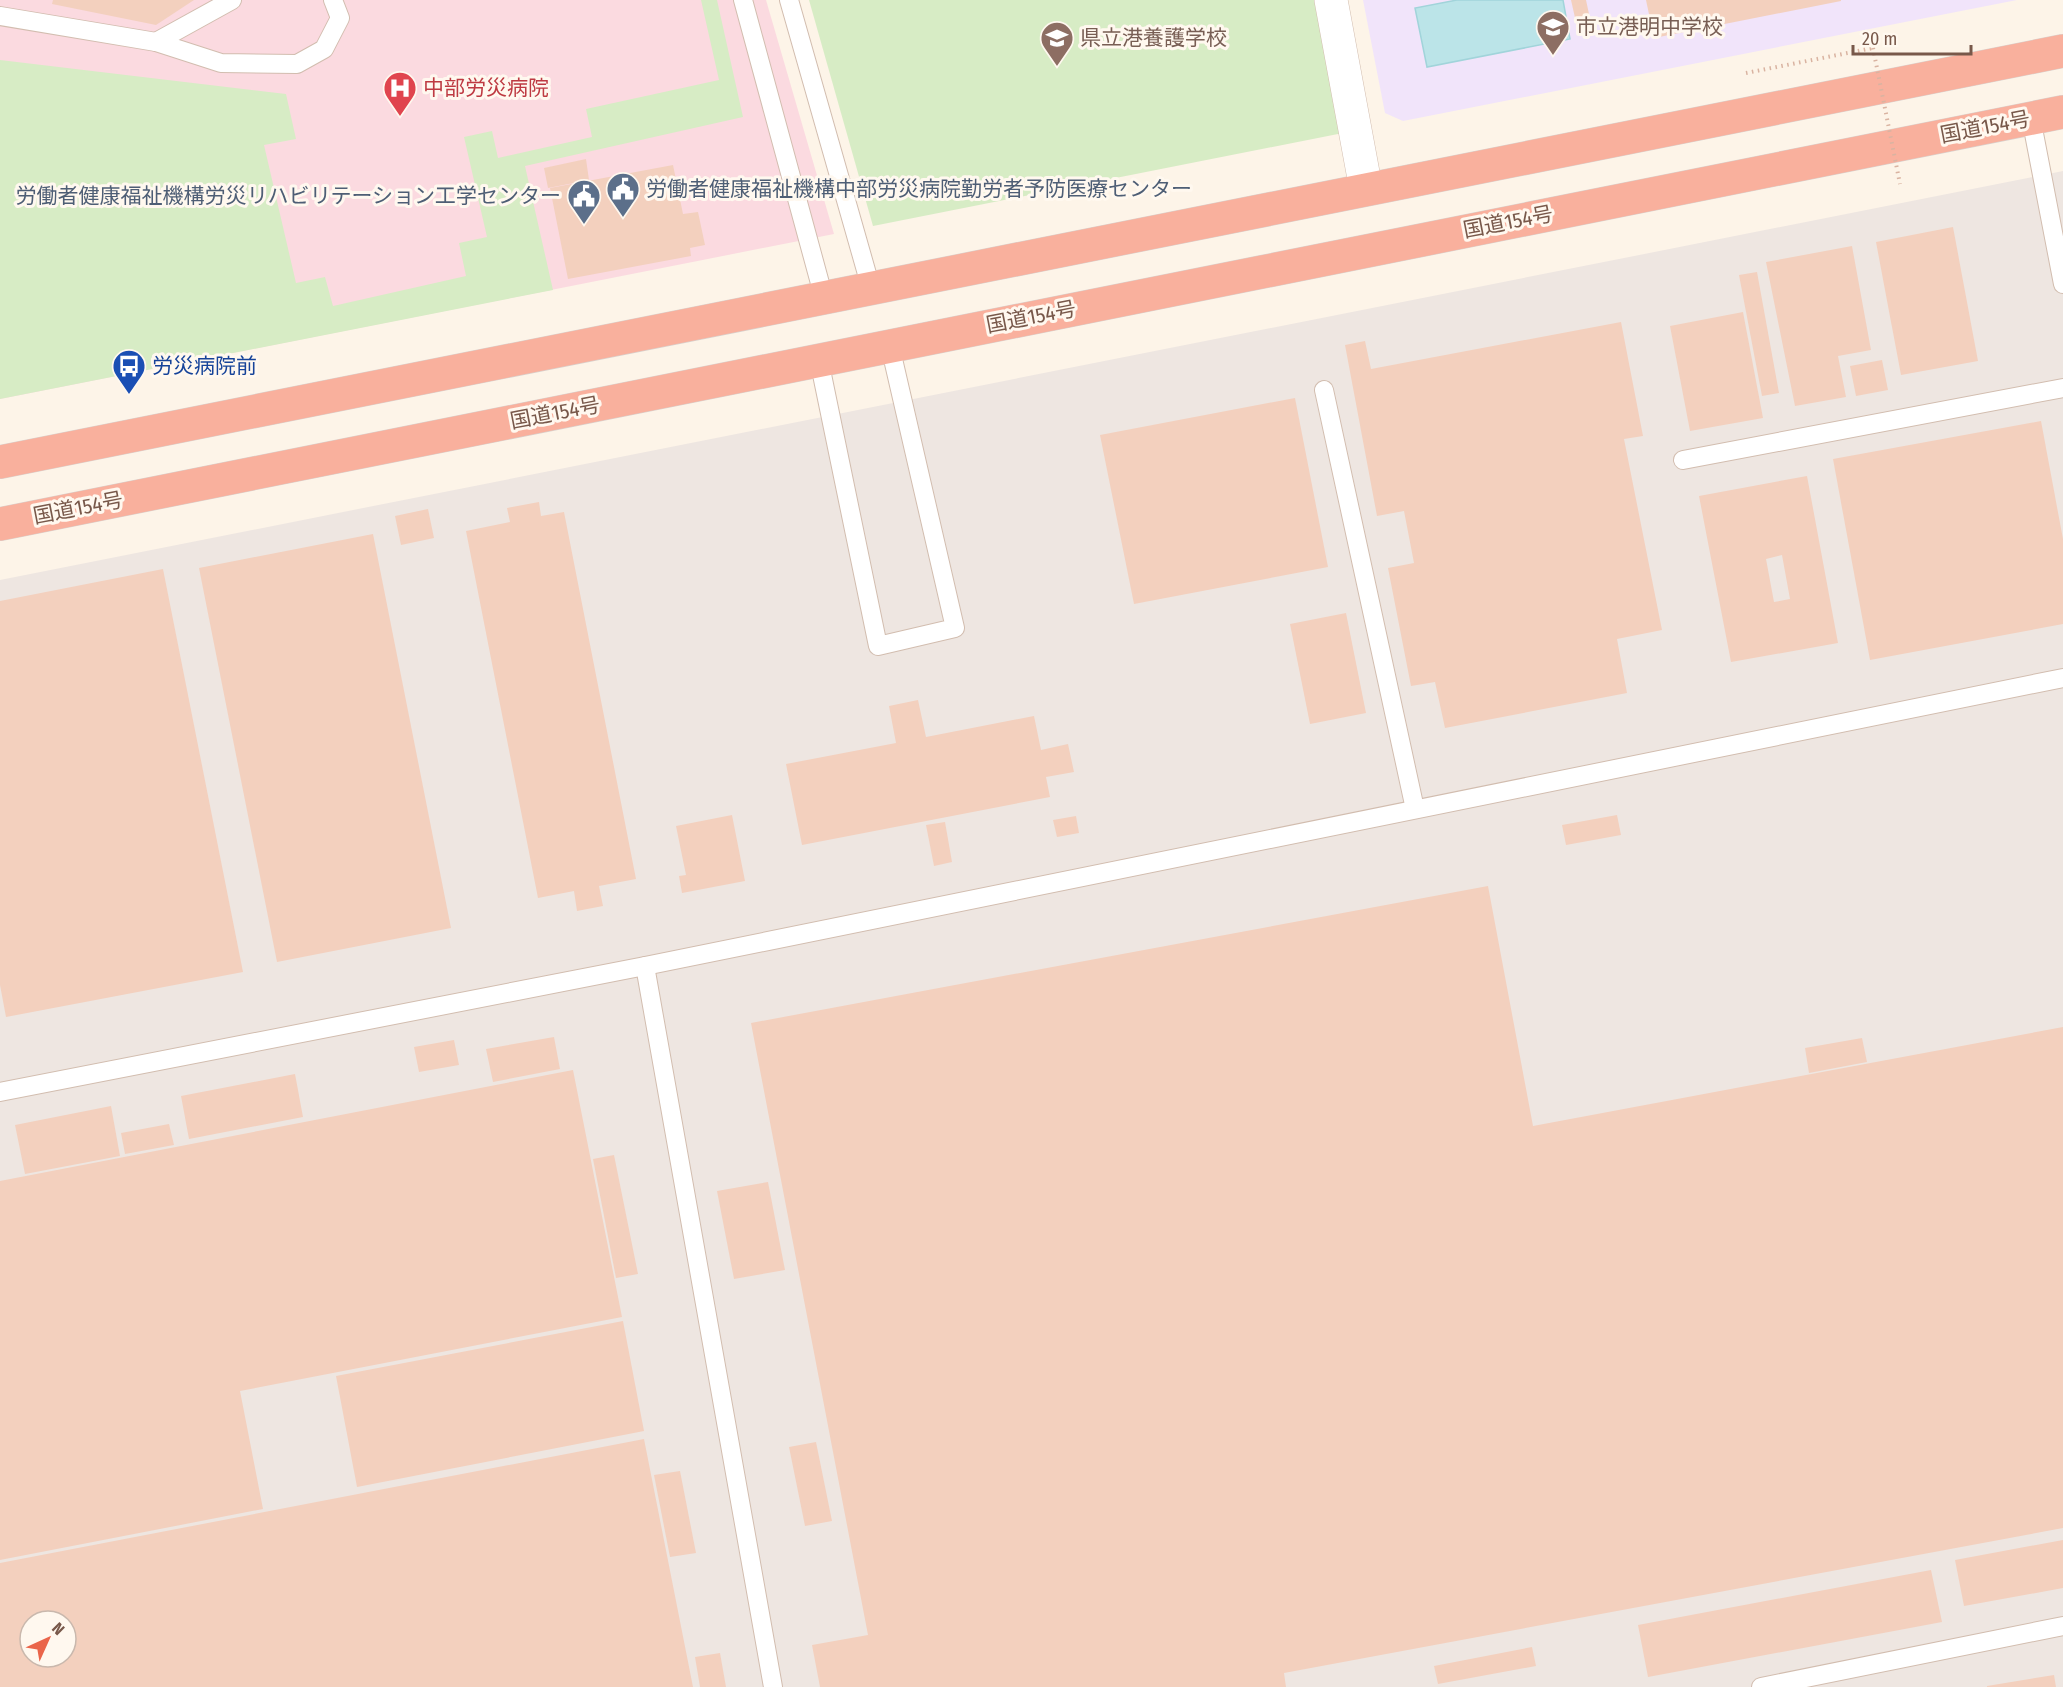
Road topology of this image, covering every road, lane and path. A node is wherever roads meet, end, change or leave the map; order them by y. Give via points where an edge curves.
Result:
1 (232, 0) edge
2 (333, 0) edge
3 (743, 0) edge
4 (789, 0) edge
5 (1331, 0) edge
6 (0, 16) edge
7 (156, 42) junction
8 (2063, 51) edge
9 (1746, 73) dead end
10 (2063, 112) edge
11 (2031, 118) junction
12 (1900, 184) dead end
13 (1366, 189) junction
14 (2063, 284) edge
15 (871, 288) junction
16 (824, 297) junction
17 (890, 346) junction
18 (819, 360) junction
19 (2063, 388) edge
20 (1324, 390) dead end
21 (1683, 460) dead end
22 (0, 462) edge
23 (0, 524) edge
24 (2063, 678) edge
25 (1415, 809) junction
26 (645, 966) junction
27 (0, 1092) edge
28 (2063, 1626) edge
29 (773, 1687) edge
30 (1761, 1687) edge

1 - 7 lane
2 - 7 lane via 340,18 324,49 297,64 221,63
3 - 16 lane
4 - 15 lane
5 - 13 street
6 - 7 lane
8 - 13 highway
9 - 12 path, bridge via 1873,48
10 - 11 highway, 国道154号
11 - 14 lane
11 - 17 highway, 国道154号
13 - 15 highway
15 - 16 highway
16 - 22 highway
17 - 18 highway, 国道154号
17 - 18 lane via 955,628 878,646
18 - 23 highway, 国道154号
19 - 21 lane
20 - 25 lane
24 - 25 lane
25 - 26 lane
26 - 27 lane
26 - 29 lane
28 - 30 lane

